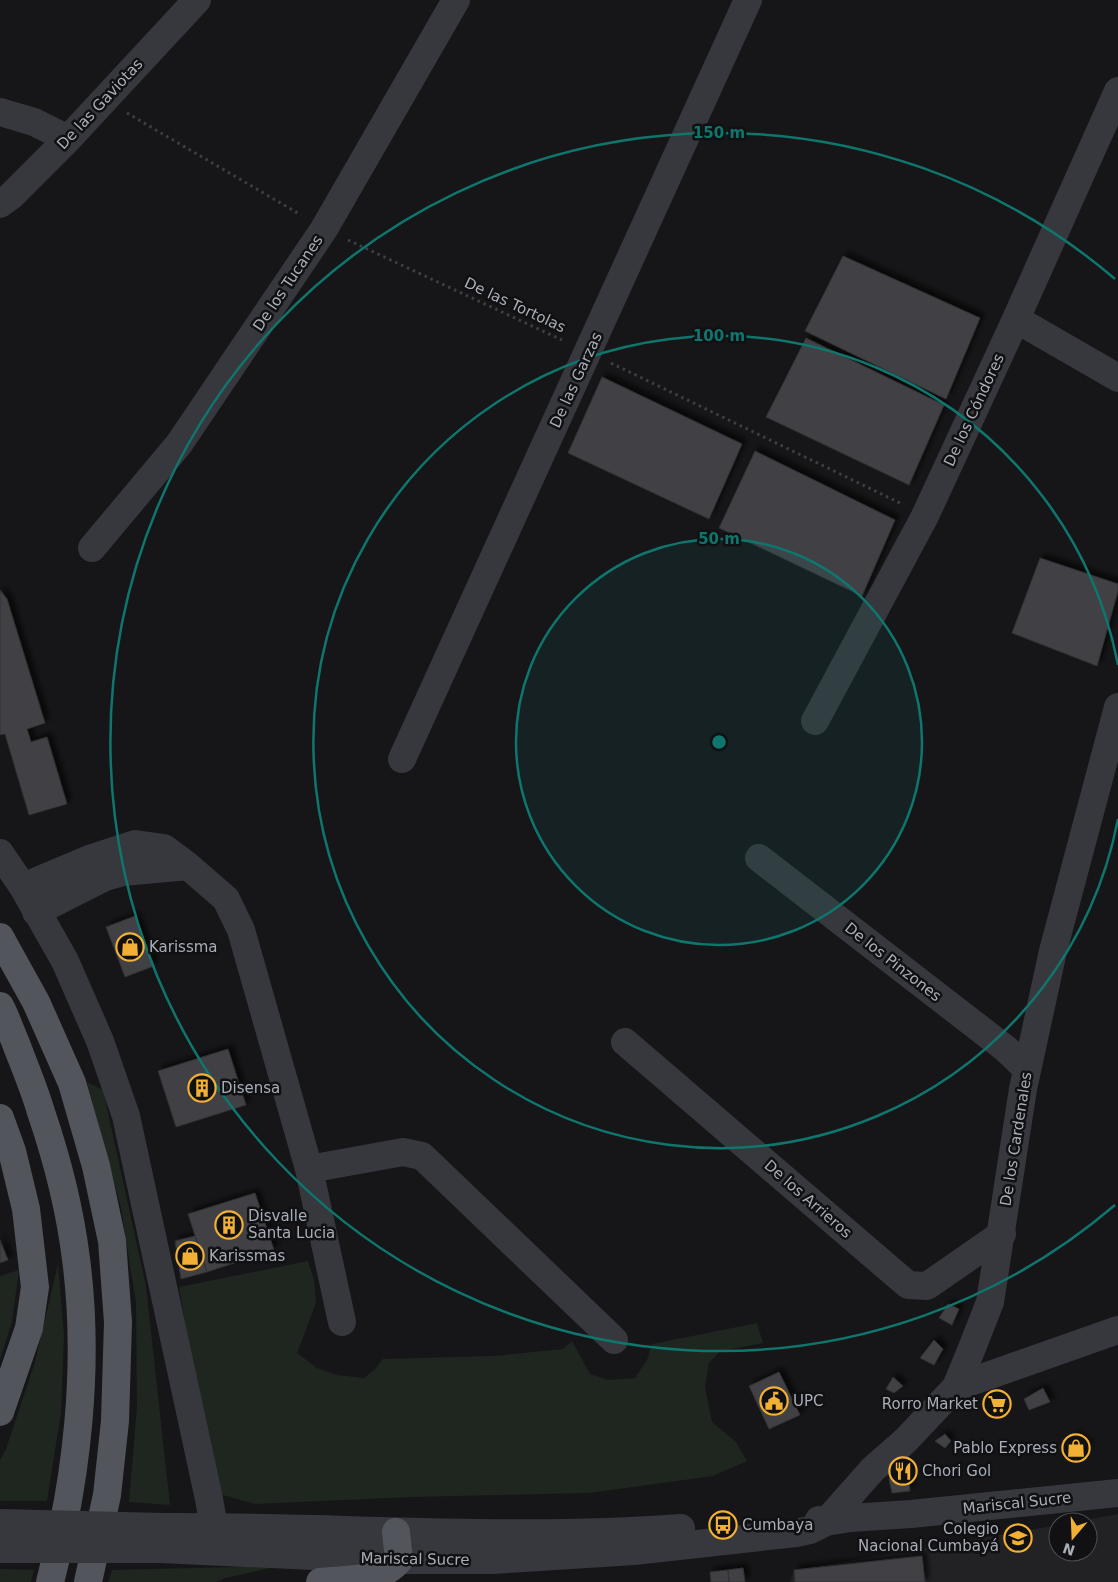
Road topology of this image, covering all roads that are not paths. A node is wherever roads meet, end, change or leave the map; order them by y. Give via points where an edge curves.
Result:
1 (197, 0) edge
2 (456, 0) edge
3 (748, 0) edge
4 (1118, 91) edge
5 (0, 112) edge
6 (68, 139) junction
7 (0, 204) edge
8 (1016, 319) junction
9 (1118, 378) edge
10 (92, 548) dead end
11 (1118, 707) edge
12 (815, 721) dead end
13 (402, 759) dead end
14 (0, 853) edge
15 (759, 858) dead end
16 (188, 866) junction
17 (23, 888) junction
18 (36, 912) junction
19 (0, 937) edge
20 (0, 1006) edge
21 (624, 1042) dead end
22 (1027, 1068) junction
23 (0, 1118) edge
24 (309, 1169) junction
25 (1002, 1234) junction
26 (342, 1322) dead end
27 (1118, 1330) edge
28 (614, 1340) dead end
29 (956, 1387) junction
30 (0, 1412) edge
31 (1118, 1493) edge
32 (826, 1522) junction
33 (0, 1523) edge
34 (396, 1532) junction
35 (163, 1538) junction
36 (216, 1539) junction
37 (0, 1549) edge
38 (400, 1560) junction
39 (50, 1582) edge
40 (88, 1582) edge
41 (320, 1582) edge

1 - 6 street, De las Gaviotas
2 - 10 street, De los Tucanes via 324,229 179,444
3 - 13 street, De las Garzas
4 - 8 street, De los Cóndores
5 - 6 street via 34,122
6 - 7 street, De las Gaviotas
8 - 9 street
8 - 12 street, De los Cóndores via 925,516
11 - 22 street, De los Cardenales via 1053,951
14 - 17 street
15 - 22 street, De los Pinzones
16 - 17 street via 164,848 135,844 92,858
16 - 18 street via 123,872 105,877
16 - 24 street via 226,899 241,930
17 - 18 street
18 - 36 street via 77,988 100,1041 126,1116
19 - 40 main road via 36,1002 72,1083 96,1166 112,1241 118,1322 115,1420 107,1494
20 - 39 main road via 33,1086 57,1161 76,1259 81,1325 79,1409 60,1542
21 - 25 street, De los Arrieros via 908,1284 927,1286
22 - 25 street, De los Cardenales
23 - 30 main road via 26,1209 35,1287 29,1328
24 - 26 street
24 - 28 street via 403,1152 422,1156
25 - 29 street, De los Cardenales via 990,1302
27 - 29 street
29 - 32 street, De los Cardenales
31 - 32 street, Mariscal Sucre
32 - 34 street, Mariscal Sucre via 791,1519 584,1534
32 - 38 street, Mariscal Sucre via 796,1533 634,1551 492,1560
33 - 35 street, bridge
34 - 36 street, Mariscal Sucre
34 - 38 main road
35 - 36 street, Mariscal Sucre
35 - 37 street, Mariscal Sucre, bridge
36 - 38 street, Mariscal Sucre
38 - 41 main road via 389,1571 377,1575

